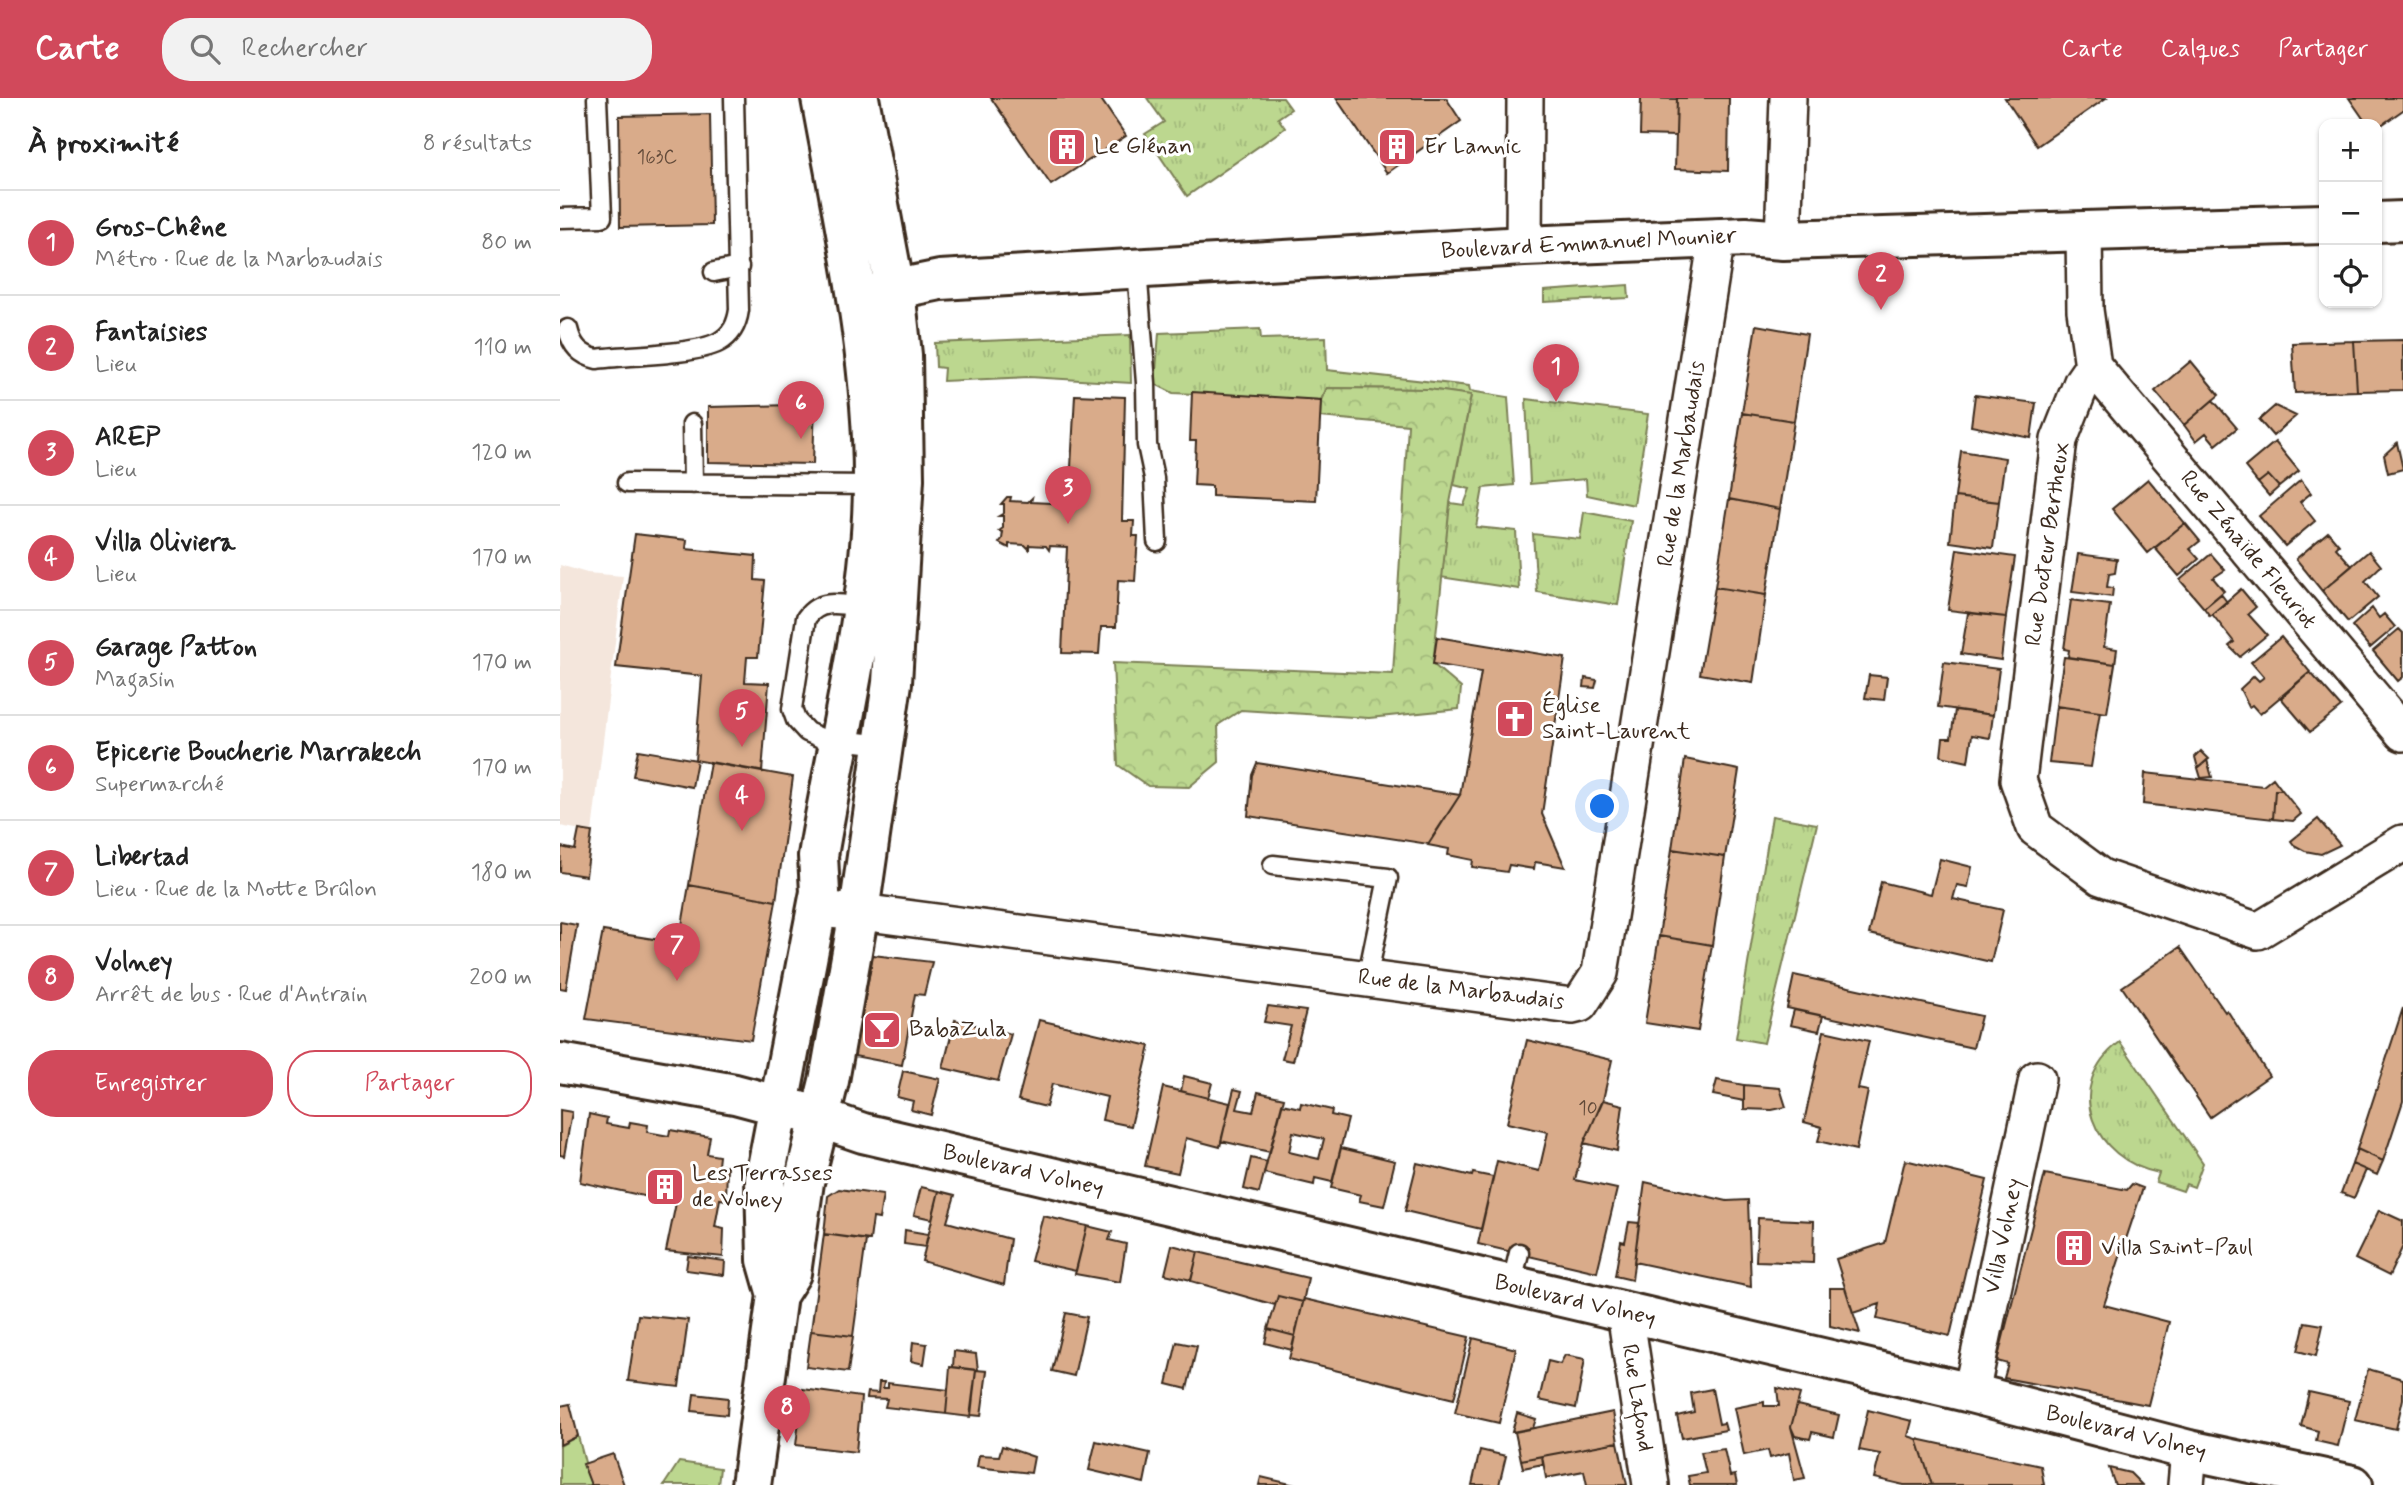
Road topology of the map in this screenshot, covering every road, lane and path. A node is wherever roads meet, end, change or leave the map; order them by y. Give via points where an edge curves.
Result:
1 (597, 98) edge
2 (734, 98) edge
3 (821, 98) edge
4 (859, 98) edge
5 (1525, 98) edge
6 (1788, 98) edge
7 (560, 218) edge
8 (2403, 221) edge
9 (2382, 222) edge
10 (2319, 223) edge
11 (2084, 230) junction
12 (1717, 237) junction
13 (1783, 240) junction
14 (1524, 246) junction
15 (739, 267) junction
16 (1137, 269) junction
17 (714, 272) dead end
18 (895, 290) junction
19 (856, 298) junction
20 (568, 329) dead end
21 (2093, 366) junction
22 (692, 424) dead end
23 (627, 483) dead end
24 (693, 484) junction
25 (888, 485) junction
26 (1157, 541) dead end
27 (879, 609) junction
28 (2403, 733) edge
29 (838, 741) junction
30 (884, 745) junction
31 (2403, 843) edge
32 (1273, 865) dead end
33 (817, 909) junction
34 (859, 912) junction
35 (1367, 979) junction
36 (560, 1063) edge
37 (2037, 1079) dead end
38 (798, 1112) junction
39 (1625, 1312) junction
40 (1967, 1392) junction
41 (2187, 1467) edge
42 (751, 1485) edge
43 (1651, 1485) edge
44 (2353, 1485) edge

1 - 7 lane via 603,217
2 - 15 lane
3 - 19 main road
4 - 18 main road
5 - 14 street
6 - 13 street
8 - 9 main road
10 - 11 main road, Boulevard Emmanuel Mounier
11 - 13 main road, Boulevard Emmanuel Mounier
11 - 21 street via 2085,310
12 - 13 main road, Boulevard Emmanuel Mounier
12 - 14 main road, Boulevard Emmanuel Mounier
12 - 35 street, Rue de la Marbaudais via 1600,973 1588,995 1572,1006
14 - 16 main road, Boulevard Emmanuel Mounier
15 - 17 lane
15 - 20 lane via 737,322 719,342 597,359 577,350
16 - 18 main road, Boulevard Emmanuel Mounier via 940,280
16 - 26 lane
18 - 19 main road, Boulevard Emmanuel Mounier
18 - 25 main road via 902,355
19 - 25 main road via 868,389
21 - 28 street, Rue Zénaïde Fleuriot
21 - 31 street, Rue Docteur Bertheux via 2059,440 2018,780 2035,828 2101,877 2258,931
22 - 24 lane
23 - 24 lane
24 - 25 lane
25 - 27 main road
27 - 29 main road
27 - 29 lane via 825,604 806,618 792,709 807,732
27 - 30 main road
29 - 30 lane
29 - 33 main road via 818,856
30 - 34 main road
32 - 35 lane via 1388,878
33 - 34 street, Rue de la Marbaudais
33 - 38 main road
34 - 35 street, Rue de la Marbaudais
34 - 38 main road
36 - 38 main road, Boulevard Volney via 735,1094
37 - 40 street, Villa Volney via 1975,1374
38 - 39 main road, Boulevard Volney via 863,1133 1515,1270
38 - 42 main road via 804,1182 791,1273 777,1295
39 - 40 main road, Boulevard Volney
39 - 43 street, Rue Lafond
40 - 41 main road, Boulevard Volney
41 - 44 main road, Boulevard Volney

